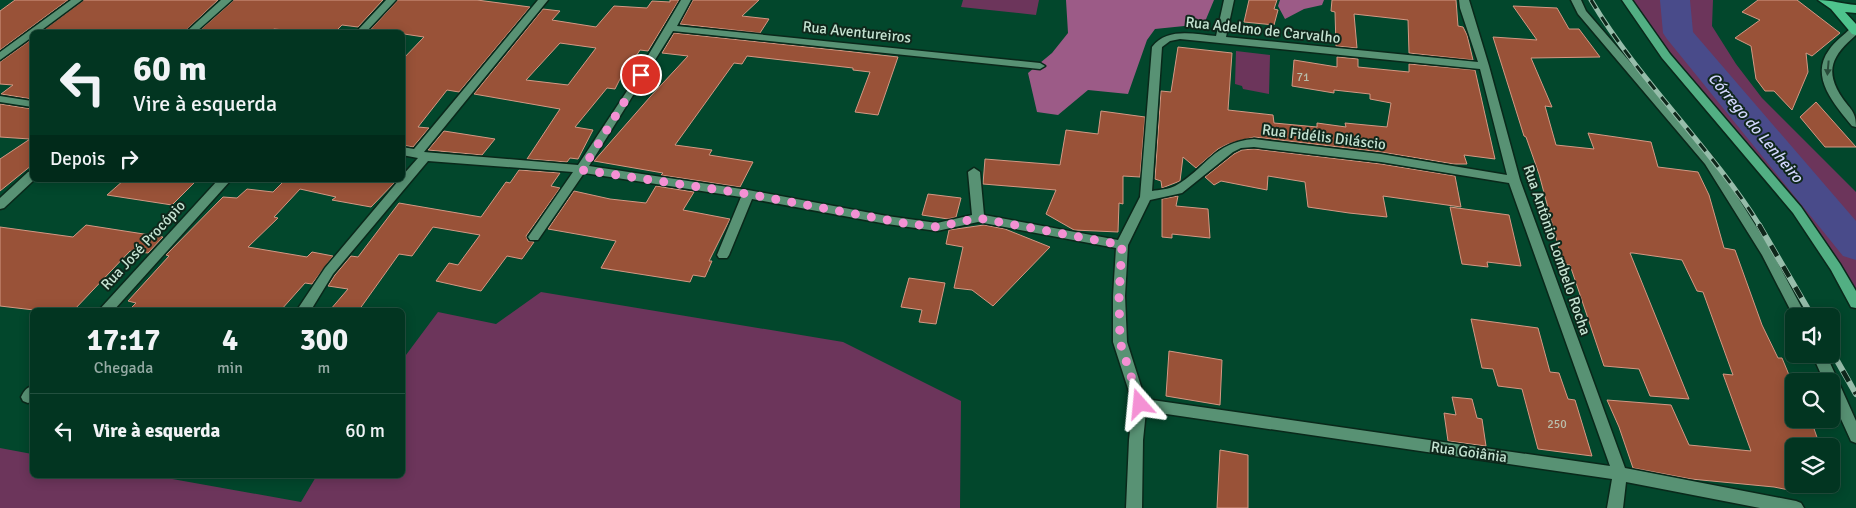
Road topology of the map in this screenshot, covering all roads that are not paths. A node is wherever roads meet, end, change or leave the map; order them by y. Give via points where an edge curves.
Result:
1 (77, 0) edge
2 (228, 0) edge
3 (391, 0) edge
4 (543, 0) edge
5 (686, 0) edge
6 (1229, 0) edge
7 (1464, 0) edge
8 (1576, 0) edge
9 (1627, 0) edge
10 (1824, 0) edge
11 (1833, 3) edge
12 (1856, 10) edge
13 (671, 28) junction
14 (37, 30) edge
15 (193, 30) edge
16 (363, 30) edge
17 (1856, 30) edge
18 (30, 35) edge
19 (1220, 40) junction
20 (0, 57) edge
21 (1040, 66) dead end
22 (1484, 66) junction
23 (0, 99) edge
24 (30, 104) edge
25 (1856, 123) edge
26 (405, 152) edge
27 (421, 155) junction
28 (582, 170) junction
29 (974, 172) dead end
30 (405, 175) edge
31 (30, 177) edge
32 (1514, 180) junction
33 (224, 182) edge
34 (400, 182) edge
35 (748, 194) junction
36 (1146, 197) junction
37 (0, 205) edge
38 (978, 218) junction
39 (534, 238) dead end
40 (1122, 245) junction
41 (723, 255) dead end
42 (1856, 303) edge
43 (108, 308) edge
44 (305, 308) edge
45 (1796, 308) edge
46 (1823, 363) edge
47 (1140, 404) junction
48 (1856, 437) edge
49 (1620, 474) junction
50 (1134, 508) edge
51 (1615, 508) edge
52 (1796, 508) edge

1 - 14 street
2 - 15 street
3 - 16 street
4 - 27 street
5 - 13 street
6 - 19 street
7 - 22 street, Rua Antônio Lombelo Rocha
8 - 45 street via 1581,12 1709,162 1767,253
9 - 42 main road via 1666,56 1797,210
10 - 11 highway
11 - 12 highway
11 - 17 highway
13 - 21 street, Rua Aventureiros
13 - 28 street
17 -> 25 street via 1830,56 1826,70 1837,99
18 - 20 street
19 - 22 street, Rua Adelmo de Carvalho
19 - 36 street, Rua Adelmo de Carvalho via 1170,37 1157,47
22 - 32 street, Rua Antônio Lombelo Rocha
23 - 24 street
26 - 27 street
27 - 28 street
27 - 30 street
28 - 35 street
28 - 39 street
29 - 38 street
31 - 37 street
32 - 36 street, Rua Fidélis Diláscio via 1381,158 1254,143 1239,144 1229,149 1178,190
32 - 49 street, Rua Antônio Lombelo Rocha
33 - 43 street, Rua José Procópio
34 - 44 street via 329,271
35 - 38 street via 937,227
35 - 41 street
36 - 40 street, Rua Adelmo de Carvalho
38 - 40 street
40 - 47 street via 1120,342
46 - 48 street
47 - 49 street, Rua Goiânia
47 - 50 street
49 - 51 street, Rua Antônio Lombelo Rocha
49 - 52 street, Rua Goiânia

